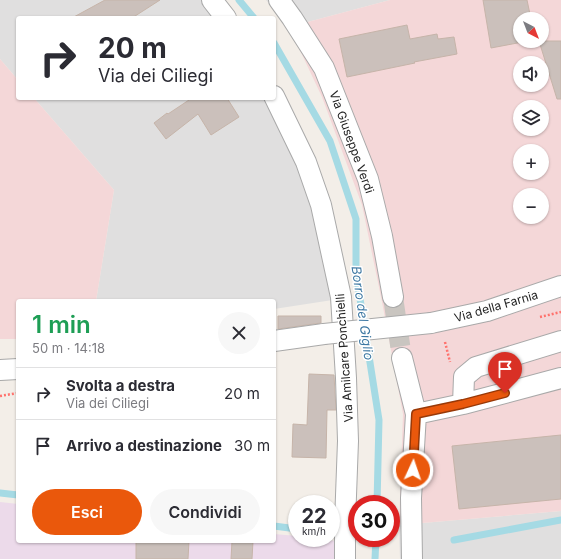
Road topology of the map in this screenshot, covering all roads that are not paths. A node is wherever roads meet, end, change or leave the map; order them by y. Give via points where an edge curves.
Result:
1 (212, 0) edge
2 (279, 0) edge
3 (224, 16) edge
4 (276, 100) edge
5 (561, 286) edge
6 (393, 297) tunnel mouth
7 (561, 340) edge
8 (276, 341) edge
9 (402, 358) tunnel mouth
10 (16, 369) edge
11 (0, 370) edge
12 (561, 378) edge
13 (463, 404) junction
14 (416, 414) junction
15 (345, 559) edge
16 (412, 559) edge

1 - 3 street
2 - 6 street, Via Giuseppe Verdi via 324,68 368,179
4 - 15 street, Via Amilcare Ponchielli via 306,162 321,205 341,297 348,441
5 - 8 street, Via della Farnia, bridge via 488,310 431,323
7 - 13 street via 476,367 464,377
9 - 14 street
10 - 11 street
12 - 13 street
13 - 14 street
14 - 16 street via 411,498

